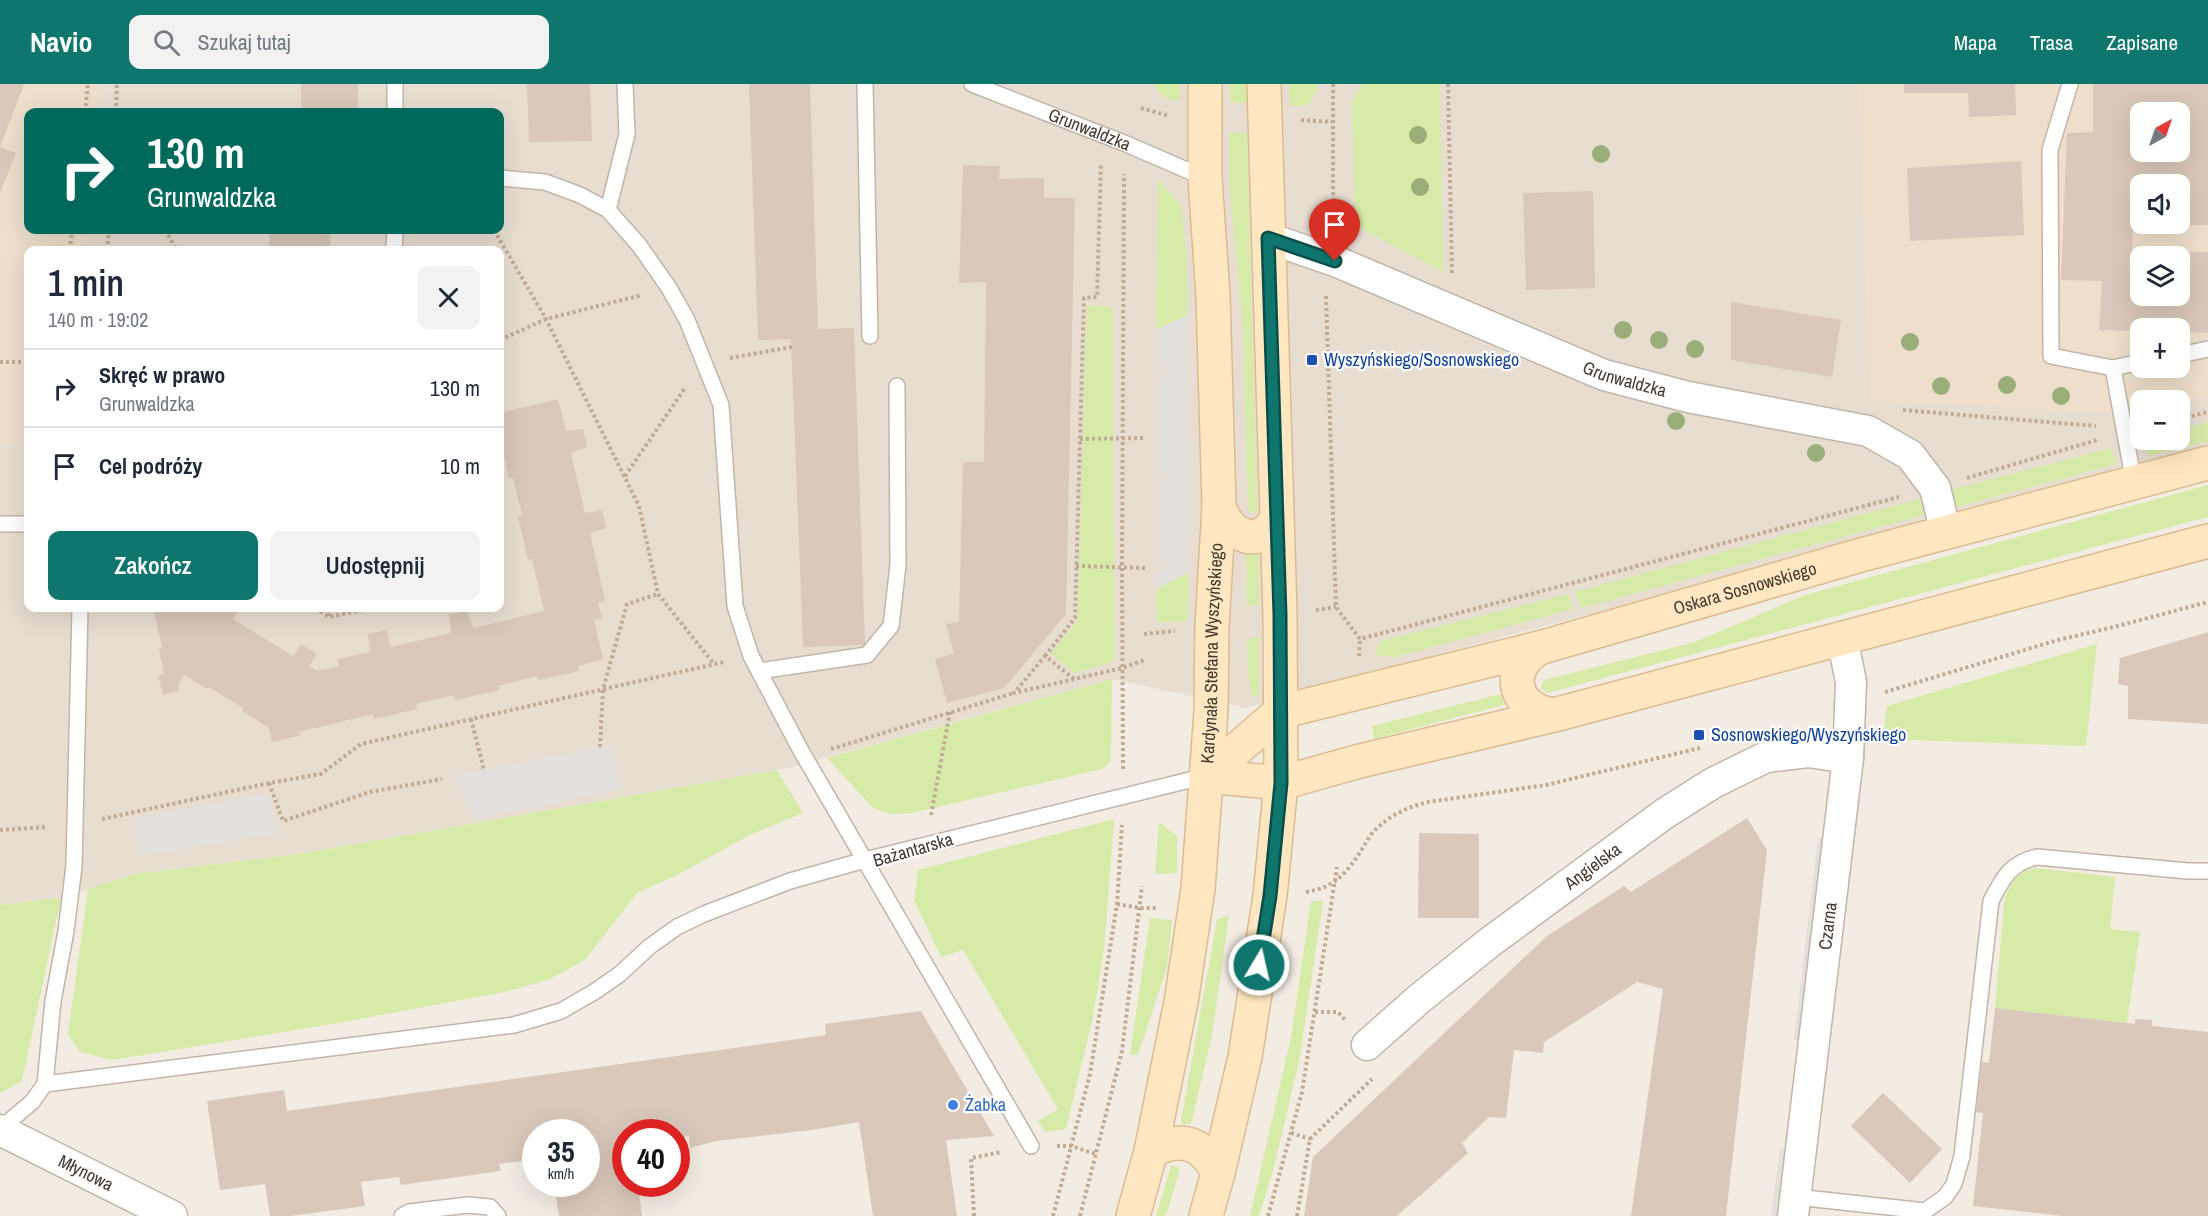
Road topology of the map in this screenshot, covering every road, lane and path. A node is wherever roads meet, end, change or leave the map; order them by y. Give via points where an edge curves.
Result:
1 (88, 84) edge
2 (117, 84) edge
3 (395, 84) edge
4 (625, 84) edge
5 (865, 84) edge
6 (972, 84) edge
7 (1205, 84) edge
8 (1264, 84) edge
9 (1333, 84) edge
10 (1448, 84) edge
11 (2070, 84) edge
12 (85, 108) edge
13 (116, 108) edge
14 (396, 108) edge
15 (1141, 108) dead end
16 (1172, 117) dead end
17 (1297, 120) dead end
18 (1332, 122) junction
19 (1102, 135) junction
20 (1124, 143) junction
21 (1205, 177) junction
22 (504, 178) edge
23 (608, 210) junction
24 (1268, 238) junction
25 (504, 247) edge
26 (1335, 261) junction
27 (1452, 275) dead end
28 (669, 288) junction
29 (546, 318) junction
30 (870, 336) dead end
31 (504, 338) edge
32 (792, 347) dead end
33 (2208, 349) edge
34 (2190, 353) edge
35 (0, 362) edge
36 (703, 362) junction
37 (24, 363) edge
38 (2130, 364) edge
39 (2113, 368) junction
40 (897, 386) dead end
41 (1896, 409) dead end
42 (2208, 412) edge
43 (2190, 416) edge
44 (2126, 431) junction
45 (1123, 438) junction
46 (1145, 438) dead end
47 (1080, 439) junction
48 (2208, 463) edge
49 (624, 477) junction
50 (2134, 483) junction
51 (1935, 488) junction
52 (1219, 506) junction
53 (1277, 517) junction
54 (0, 524) edge
55 (24, 524) edge
56 (1946, 533) junction
57 (2208, 541) edge
58 (1077, 566) junction
59 (1122, 568) junction
60 (1145, 568) dead end
61 (658, 594) junction
62 (2208, 602) edge
63 (80, 612) edge
64 (321, 612) edge
65 (332, 612) edge
66 (353, 612) edge
67 (329, 617) junction
68 (1842, 637) junction
69 (1539, 648) junction
70 (751, 656) junction
71 (1045, 656) junction
72 (1145, 660) dead end
73 (714, 664) junction
74 (1122, 668) junction
75 (759, 671) junction
76 (1074, 679) junction
77 (603, 689) junction
78 (1014, 693) junction
79 (1852, 702) junction
80 (950, 712) junction
81 (1280, 712) junction
82 (1554, 715) junction
83 (471, 719) junction
84 (1710, 745) dead end
85 (600, 747) dead end
86 (800, 749) junction
87 (1848, 758) junction
88 (484, 770) dead end
89 (1206, 776) junction
90 (442, 779) dead end
91 (269, 783) junction
92 (1281, 783) junction
93 (1124, 796) junction
94 (76, 825) junction
95 (0, 830) edge
96 (925, 845) junction
97 (865, 860) junction
98 (1337, 867) dead end
99 (2208, 871) edge
100 (1335, 883) junction
101 (1143, 886) dead end
102 (1270, 896) junction
103 (1117, 904) junction
104 (1141, 908) junction
105 (1195, 908) junction
106 (1315, 1011) junction
107 (1338, 1012) dead end
108 (1367, 1045) dead end
109 (1376, 1076) dead end
110 (45, 1084) junction
111 (0, 1130) edge
112 (1291, 1133) junction
113 (1310, 1139) junction
114 (1031, 1146) junction
115 (1071, 1146) junction
116 (1151, 1151) junction
117 (1096, 1154) junction
118 (1218, 1173) junction
119 (1795, 1207) edge
120 (172, 1216) edge
121 (402, 1216) edge
122 (498, 1216) edge
123 (974, 1216) edge
124 (1053, 1216) edge
125 (1080, 1216) edge
126 (1133, 1216) edge
127 (1206, 1216) edge
128 (1268, 1216) edge
129 (1297, 1216) edge

1 - 12 path
2 - 13 path
3 - 14 lane
4 - 23 lane via 627,134
5 - 30 lane
6 - 19 lane, Grunwaldzka
7 - 21 street, Kardynała Stefana Wyszyńskiego
8 - 24 street
9 - 18 path
10 - 27 path
11 - 39 lane via 2050,150 2051,356
15 - 16 path
17 - 18 path
18 - 26 path
19 - 20 lane, Grunwaldzka
19 - 47 path via 1097,297 1084,298
20 - 21 lane, Grunwaldzka
20 - 45 path
21 - 52 street, Kardynała Stefana Wyszyńskiego via 1214,296
22 - 23 lane via 545,182
23 - 28 lane
24 - 26 street, Grunwaldzka
24 - 53 street
25 - 29 path
26 - 51 street, Grunwaldzka via 1604,375 1688,397 1868,431 1910,455
26 - 51 path via 1326,292 1336,608 1360,639
28 - 29 path
28 - 36 lane
29 - 31 path
29 - 49 path
32 - 36 path
33 - 34 lane
35 - 37 path
36 - 49 path
36 - 70 lane via 721,405 735,606
38 - 39 lane
39 - 44 lane
40 - 75 lane via 898,565 891,626 867,655
41 - 44 path
42 - 43 path
44 - 50 lane
44 - 51 path
45 - 46 path
45 - 47 path
45 - 59 path
47 - 58 path
48 - 50 street, Oskara Sosnowskiego
49 - 61 path via 639,506
50 - 56 street, Oskara Sosnowskiego
51 - 56 street, Grunwaldzka
52 - 53 street via 1229,527 1251,537 1263,535
52 - 89 street, Kardynała Stefana Wyszyńskiego
53 - 81 street
54 - 55 lane
56 - 69 street, Oskara Sosnowskiego
57 - 68 street
58 - 59 path
58 - 71 path via 1075,618
59 - 60 path
59 - 74 path
61 - 73 path
61 - 77 path via 627,604
62 - 79 path via 2058,640
63 - 94 lane
64 - 67 path
65 - 67 path
66 - 67 path
68 - 79 street, Czarna
68 - 82 street
69 - 81 street, Oskara Sosnowskiego
69 - 82 street via 1522,661 1517,682 1525,702 1533,709
70 - 73 path
70 - 75 lane
71 - 76 path
71 - 78 path
72 - 74 path
73 - 77 path
74 - 76 path
74 - 93 path
75 - 86 lane
76 - 78 path
77 - 83 path
77 - 85 path
78 - 80 path
79 - 87 street, Czarna
80 - 86 path via 817,753
80 - 96 path
81 - 89 street
81 - 92 street
82 - 92 street
83 - 88 path
83 - 91 path via 361,744 321,774
84 - 100 path via 1546,785 1410,806 1374,831
86 - 97 lane
87 - 108 street, Angielska via 1808,752 1766,758 1713,783 1664,814 1490,942
87 - 119 street, Czarna
89 - 92 street
89 - 93 lane, Bażantarska
89 - 105 street, Kardynała Stefana Wyszyńskiego
90 - 91 path via 370,792 283,821
91 - 94 path
92 - 102 street
93 - 96 lane, Bażantarska
93 - 103 path
94 - 95 path
94 - 110 lane via 71,896 53,1001
96 - 97 lane, Bażantarska
97 - 110 lane via 790,881 704,914 677,927 594,992 561,1011 514,1025
97 - 114 lane, Bażantarska
98 - 100 path
99 - 119 lane via 2037,857 2024,860 2005,875 1991,901 1962,1156 1946,1197 1924,1210
100 - 102 path via 1322,889
100 - 106 path
101 - 104 path
102 - 118 street via 1245,1057
103 - 104 path
103 - 115 path via 1090,1074
104 - 105 path
104 - 117 path via 1122,1052
105 - 116 street, Kardynała Stefana Wyszyńskiego
106 - 107 path
106 - 112 path
109 - 113 path
110 - 111 lane via 32,1102
111 - 120 street, Młynowa
112 - 113 path
112 - 128 path
113 - 129 path
114 - 115 path
114 - 123 path via 971,1158
115 - 117 path
115 - 124 path
116 - 118 street via 1163,1144 1190,1144 1203,1150
116 - 126 street, Kardynała Stefana Wyszyńskiego
117 - 125 path
118 - 127 street
121 - 122 lane via 468,1205 490,1207

